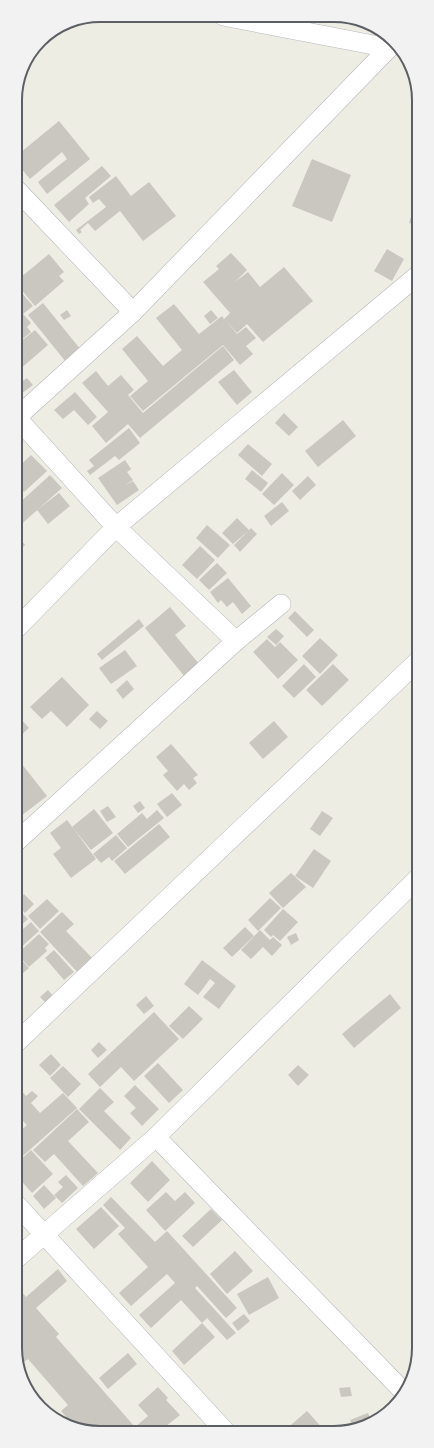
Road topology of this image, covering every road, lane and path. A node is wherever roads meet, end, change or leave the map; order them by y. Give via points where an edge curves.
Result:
1 (259, 22) edge
2 (387, 43) edge
3 (389, 46) edge
4 (22, 195) edge
5 (412, 280) edge
6 (132, 312) junction
7 (22, 413) edge
8 (22, 425) edge
9 (116, 527) junction
10 (281, 604) dead end
11 (22, 623) edge
12 (236, 641) junction
13 (412, 666) edge
14 (22, 837) edge
15 (412, 884) edge
16 (22, 1037) edge
17 (156, 1137) junction
18 (22, 1211) edge
19 (43, 1234) junction
20 (22, 1253) edge
21 (401, 1389) edge
22 (220, 1426) edge

1 - 2 street
3 - 6 street
4 - 6 street
5 - 9 street
6 - 7 street
8 - 9 street
9 - 11 street
9 - 12 street
10 - 12 street
12 - 14 street
13 - 16 street
15 - 17 street
17 - 19 street
17 - 21 street
18 - 19 street
19 - 20 street
19 - 22 street

